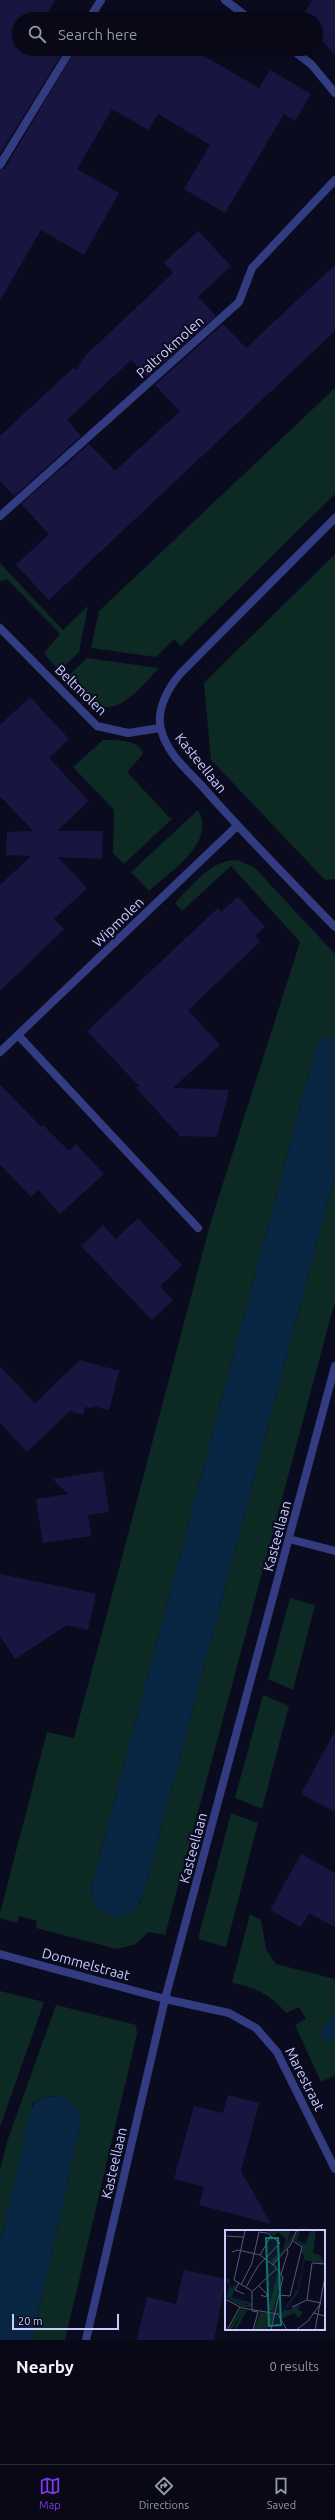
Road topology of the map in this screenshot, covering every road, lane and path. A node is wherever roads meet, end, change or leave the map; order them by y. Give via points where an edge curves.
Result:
1 (101, 0) edge
2 (225, 0) edge
3 (93, 12) edge
4 (241, 12) edge
5 (67, 56) edge
6 (300, 56) edge
7 (335, 93) edge
8 (0, 165) edge
9 (335, 180) edge
10 (0, 516) edge
11 (335, 518) edge
12 (0, 628) edge
13 (160, 728) junction
14 (236, 827) junction
15 (335, 927) edge
16 (18, 1035) junction
17 (0, 1052) edge
18 (198, 1228) dead end
19 (335, 1366) edge
20 (290, 1540) junction
21 (335, 1551) edge
22 (0, 1954) edge
23 (165, 1999) junction
24 (335, 2168) edge
25 (86, 2340) edge

1 - 3 street
2 - 4 street
5 - 8 street
6 - 7 street via 311,64
9 - 10 street, Paltrokmolen via 252,268 240,302
11 - 13 street, Kasteellaan via 168,688 162,707
12 - 13 street, Beltmolen via 97,726 128,733
13 - 14 street, Kasteellaan via 167,746
14 - 15 street, Kasteellaan
14 - 16 street, Wipmolen
16 - 17 street, Wipmolen
16 - 18 street
19 - 20 street, Kasteellaan
20 - 21 street
20 - 23 street, Kasteellaan
22 - 23 street, Dommelstraat
23 - 24 street, Marestraat via 229,2013 256,2028 277,2052
23 - 25 street, Kasteellaan

